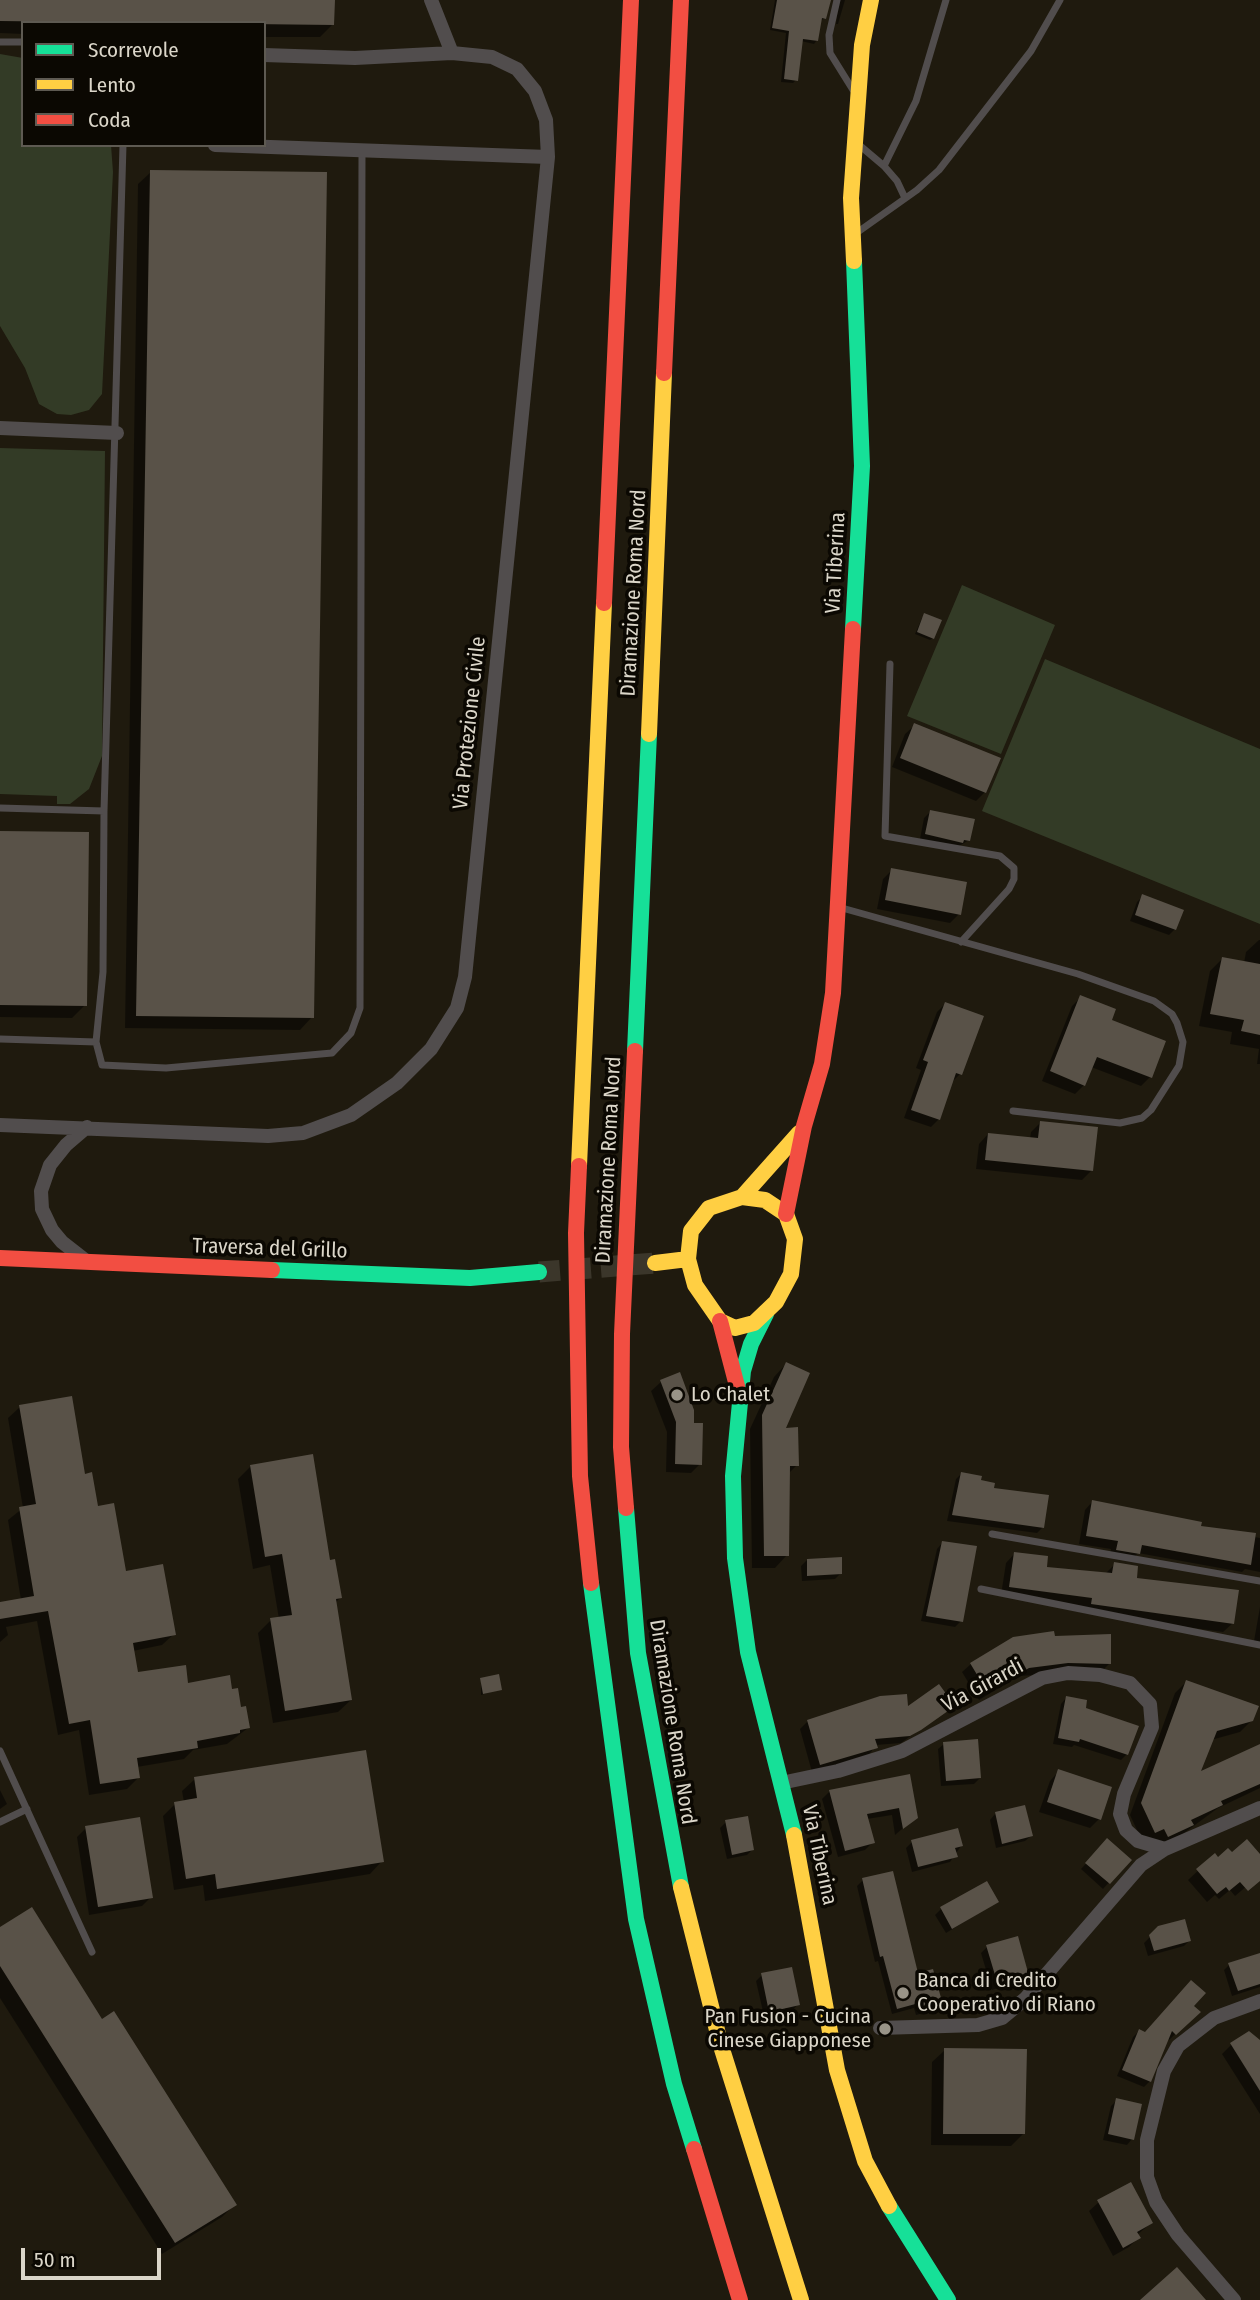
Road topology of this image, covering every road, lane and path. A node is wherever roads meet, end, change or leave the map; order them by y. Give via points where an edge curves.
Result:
1 (431, 0) edge
2 (631, 0) edge
3 (681, 0) edge
4 (837, 0) edge
5 (871, 0) edge
6 (946, 0) edge
7 (1060, 0) edge
8 (0, 42) edge
9 (21, 42) edge
10 (452, 53) junction
11 (266, 55) edge
12 (858, 97) junction
13 (855, 142) junction
14 (123, 147) edge
15 (257, 147) edge
16 (362, 152) junction
17 (548, 157) junction
18 (884, 166) junction
19 (905, 198) junction
20 (851, 237) junction
21 (0, 428) edge
22 (117, 433) junction
23 (890, 664) dead end
24 (0, 808) edge
25 (104, 811) junction
26 (838, 907) junction
27 (961, 942) junction
28 (0, 1039) edge
29 (96, 1042) junction
30 (1013, 1111) dead end
31 (0, 1125) edge
32 (804, 1126) junction
33 (87, 1127) junction
34 (742, 1197) junction
35 (786, 1214) junction
36 (0, 1248) edge
37 (0, 1258) edge
38 (688, 1259) junction
39 (42, 1260) junction
40 (86, 1262) junction
41 (655, 1263) tunnel mouth
42 (539, 1272) tunnel mouth
43 (766, 1314) junction
44 (720, 1321) junction
45 (739, 1395) junction
46 (992, 1534) dead end
47 (1260, 1581) edge
48 (981, 1589) dead end
49 (1260, 1646) edge
50 (0, 1751) edge
51 (781, 1783) junction
52 (1260, 1808) edge
53 (27, 1809) junction
54 (0, 1822) edge
55 (1165, 1849) junction
56 (92, 1952) dead end
57 (1260, 2001) edge
58 (880, 2028) dead end
59 (740, 2300) edge
60 (801, 2300) edge
61 (948, 2300) edge
62 (1234, 2300) edge

1 - 10 street
2 - 59 main road, Diramazione Roma Nord via 576,1233 580,1476 599,1659 636,1919 674,2084
3 - 60 main road, Diramazione Roma Nord via 622,1334 621,1447 638,1653 674,1860 721,2046
4 - 12 lane via 830,53
5 - 12 main road, Via Tiberina
6 - 18 lane via 916,101
7 - 19 lane via 1031,51 939,170
8 - 9 lane
10 - 11 street, Via Protezione Civile via 355,58
10 - 17 street, Via Protezione Civile via 492,57 517,69 536,91 546,120
12 - 13 main road, Via Tiberina
13 - 18 lane
13 - 20 main road, Via Tiberina
14 - 22 lane
15 - 16 street
16 - 17 street
16 - 29 lane via 360,1008 351,1033 332,1053 153,1068 102,1065
17 - 33 street, Via Protezione Civile via 465,978 453,1015 431,1049 397,1083 351,1115 314,1130 268,1136
18 - 19 lane
19 - 20 lane
20 - 26 main road, Via Tiberina via 862,466
21 - 22 street
22 - 25 lane
23 - 27 lane via 886,836 1000,856 1014,868 1009,889
24 - 25 lane
25 - 29 lane via 103,972
26 - 27 lane
26 - 32 main road, Via Tiberina via 830,1018
27 - 30 lane via 1078,974 1154,1001 1172,1014 1182,1034 1179,1066 1142,1118 1120,1123
28 - 29 lane
31 - 33 street, Via Protezione Civile
32 - 34 main road, Via Tiberina via 778,1163
32 - 35 main road, Via Tiberina
33 - 40 street via 50,1165 41,1197 52,1230
34 - 35 main road via 765,1200
34 - 38 main road, Via Tiberina via 718,1202 703,1214 691,1231
35 - 43 main road, Via Tiberina via 794,1232 793,1263 785,1288
36 - 39 street
37 - 39 main road, Traversa del Grillo
38 - 41 main road
38 - 44 main road, Via Tiberina via 695,1285
39 - 40 main road, Traversa del Grillo
40 - 42 main road, Traversa del Grillo via 470,1278
43 - 44 main road via 743,1328
43 - 45 main road, Via Tiberina via 751,1344
44 - 45 main road, Via Tiberina
45 - 51 main road, Via Tiberina via 732,1493 735,1558 750,1660
46 - 47 lane
48 - 49 lane
50 - 53 lane
51 - 55 street, Via Girardi via 902,1751 1042,1678 1068,1673 1100,1675 1130,1683 1150,1704 1152,1727 1124,1794 1121,1814 1126,1830 1138,1841
51 - 61 main road, Via Tiberina via 800,1857 850,2120 881,2192
52 - 55 street
53 - 54 lane
53 - 56 lane
55 - 58 street via 1135,1870 1009,2014 978,2025
57 - 62 street via 1214,2018 1178,2046 1164,2071 1147,2140 1147,2177 1156,2202

